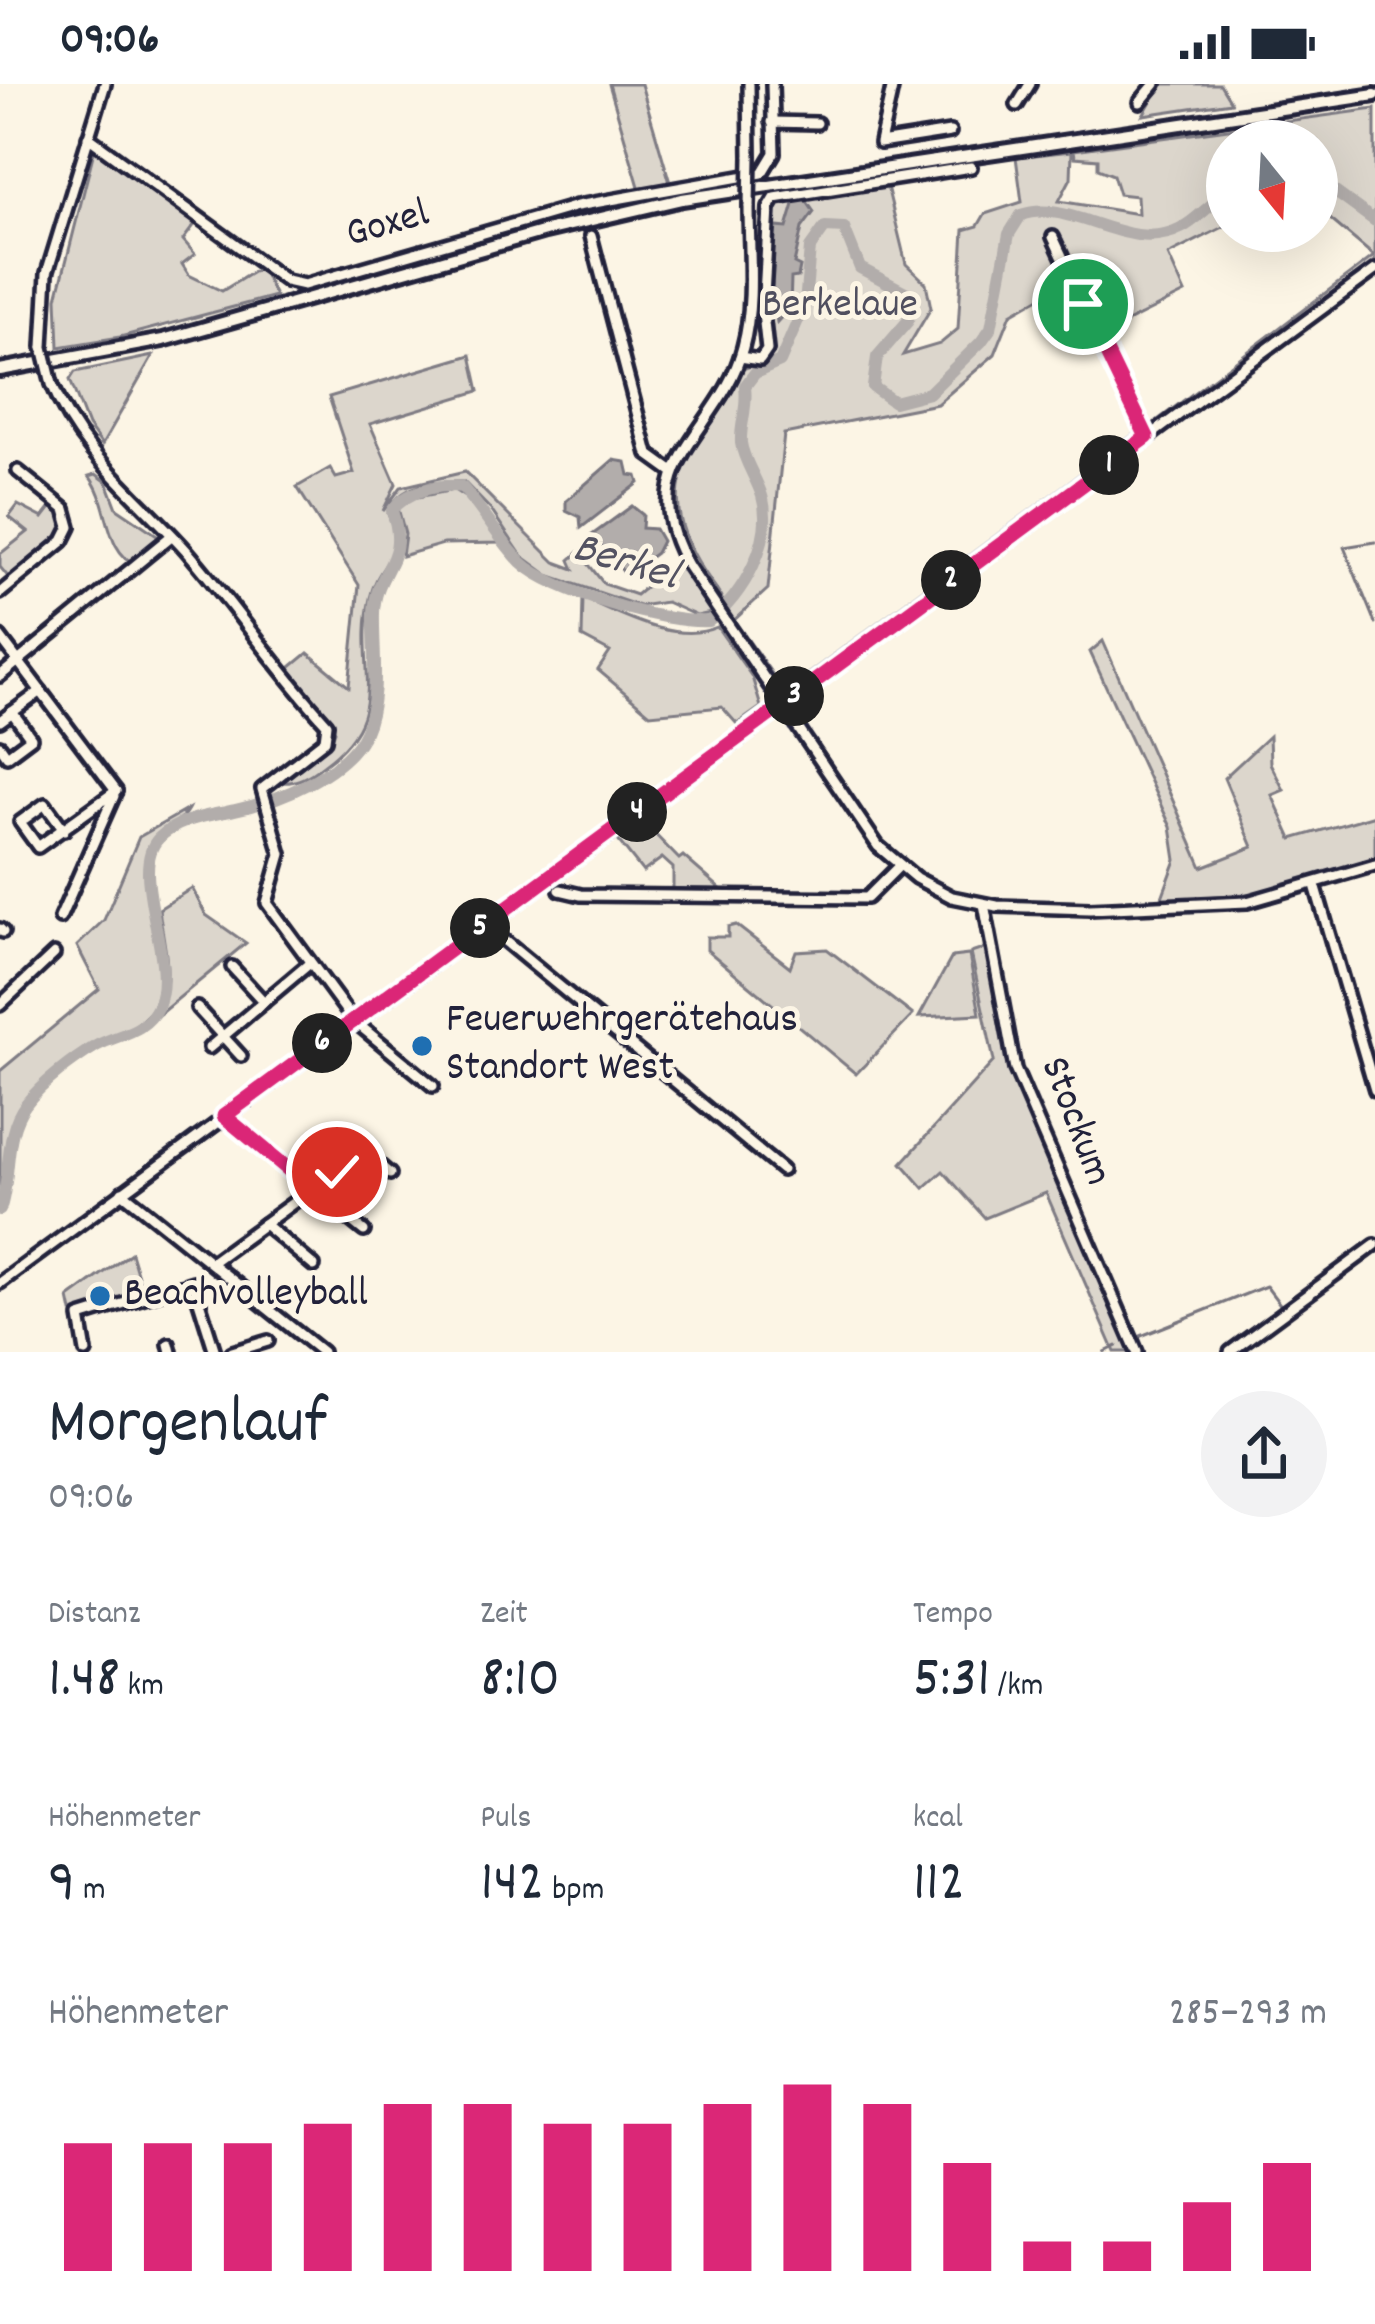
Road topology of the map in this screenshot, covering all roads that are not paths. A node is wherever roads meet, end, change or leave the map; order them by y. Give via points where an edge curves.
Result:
1 (105, 84) edge
2 (749, 84) edge
3 (772, 84) edge
4 (893, 84) edge
5 (1030, 84) edge
6 (1155, 84) edge
7 (1375, 95) edge
8 (1139, 102) dead end
9 (1017, 105) dead end
10 (772, 122) junction
11 (817, 123) dead end
12 (950, 132) dead end
13 (88, 137) junction
14 (971, 167) dead end
15 (591, 236) dead end
16 (1053, 237) dead end
17 (1375, 270) edge
18 (740, 357) junction
19 (0, 370) edge
20 (1147, 437) junction
21 (18, 471) dead end
22 (673, 472) junction
23 (170, 537) junction
24 (0, 593) edge
25 (0, 637) edge
26 (19, 661) junction
27 (0, 676) edge
28 (41, 691) junction
29 (783, 705) junction
30 (12, 712) junction
31 (0, 721) edge
32 (0, 746) edge
33 (116, 791) junction
34 (88, 813) junction
35 (100, 829) junction
36 (64, 830) junction
37 (1375, 865) edge
38 (899, 866) junction
39 (1315, 885) junction
40 (560, 890) dead end
41 (984, 904) junction
42 (60, 918) dead end
43 (484, 924) junction
44 (54, 954) dead end
45 (310, 963) junction
46 (232, 967) dead end
47 (264, 1002) junction
48 (0, 1006) edge
49 (197, 1008) dead end
50 (352, 1020) junction
51 (224, 1034) junction
52 (209, 1048) dead end
53 (241, 1056) dead end
54 (433, 1086) dead end
55 (1375, 1090) edge
56 (224, 1116) junction
57 (334, 1134) dead end
58 (356, 1152) junction
59 (782, 1170) dead end
60 (390, 1174) dead end
61 (312, 1189) junction
62 (122, 1192) junction
63 (264, 1224) junction
64 (364, 1231) dead end
65 (1375, 1245) edge
66 (212, 1262) junction
67 (314, 1266) dead end
68 (0, 1283) edge
69 (268, 1341) dead end
70 (310, 1348) edge
71 (86, 1352) edge
72 (214, 1352) edge
73 (232, 1352) edge
74 (322, 1352) edge
75 (1137, 1352) edge
76 (1231, 1352) edge

1 - 13 street
2 - 18 street, bridge via 748,311
3 - 10 street
4 - 12 street via 880,143
5 - 9 street
6 - 8 street
7 - 19 main road via 682,200 163,340
10 - 11 street
10 - 13 street, Goxel via 771,165 748,176 577,206 295,285
13 - 23 street, bridge via 47,273 43,347 76,431
14 - 18 street via 775,198 764,287 767,350 760,360
15 - 22 street via 648,454
16 - 20 street
17 - 20 street
18 - 22 street
20 - 29 street
21 - 24 street via 65,509 70,527
22 - 29 street via 674,534
23 - 26 street
23 - 45 street via 328,728 325,740 262,792 281,854 267,903
25 - 26 street
26 - 27 street
26 - 28 street
28 - 30 street
28 - 33 street
29 - 38 street
29 - 43 street
30 - 31 street
30 - 32 street via 31,738 7,756
33 - 34 street
33 - 35 street
34 - 35 street
34 - 36 street
35 - 42 street
36 - 36 street via 38,848 20,822 45,804
37 - 39 street
38 - 40 street via 867,898
38 - 41 street via 945,894
39 - 41 street via 1265,899 1178,906
39 - 55 street
41 - 75 street, Stockum via 1015,1069
43 - 50 street
43 - 59 street
44 - 48 street
45 - 47 street
45 - 50 street
46 - 47 street
47 - 51 street
49 - 51 street
50 - 54 street
50 - 56 street
51 - 52 street
51 - 53 street
56 - 61 street
56 - 62 street
57 - 58 street
58 - 60 street
58 - 61 street
61 - 63 street
61 - 64 street
62 - 66 street
62 - 68 street
63 - 66 street
63 - 67 street
65 - 76 street
66 - 70 street
69 - 73 street
70 - 74 street
71 - 72 street via 80,1317 193,1282

